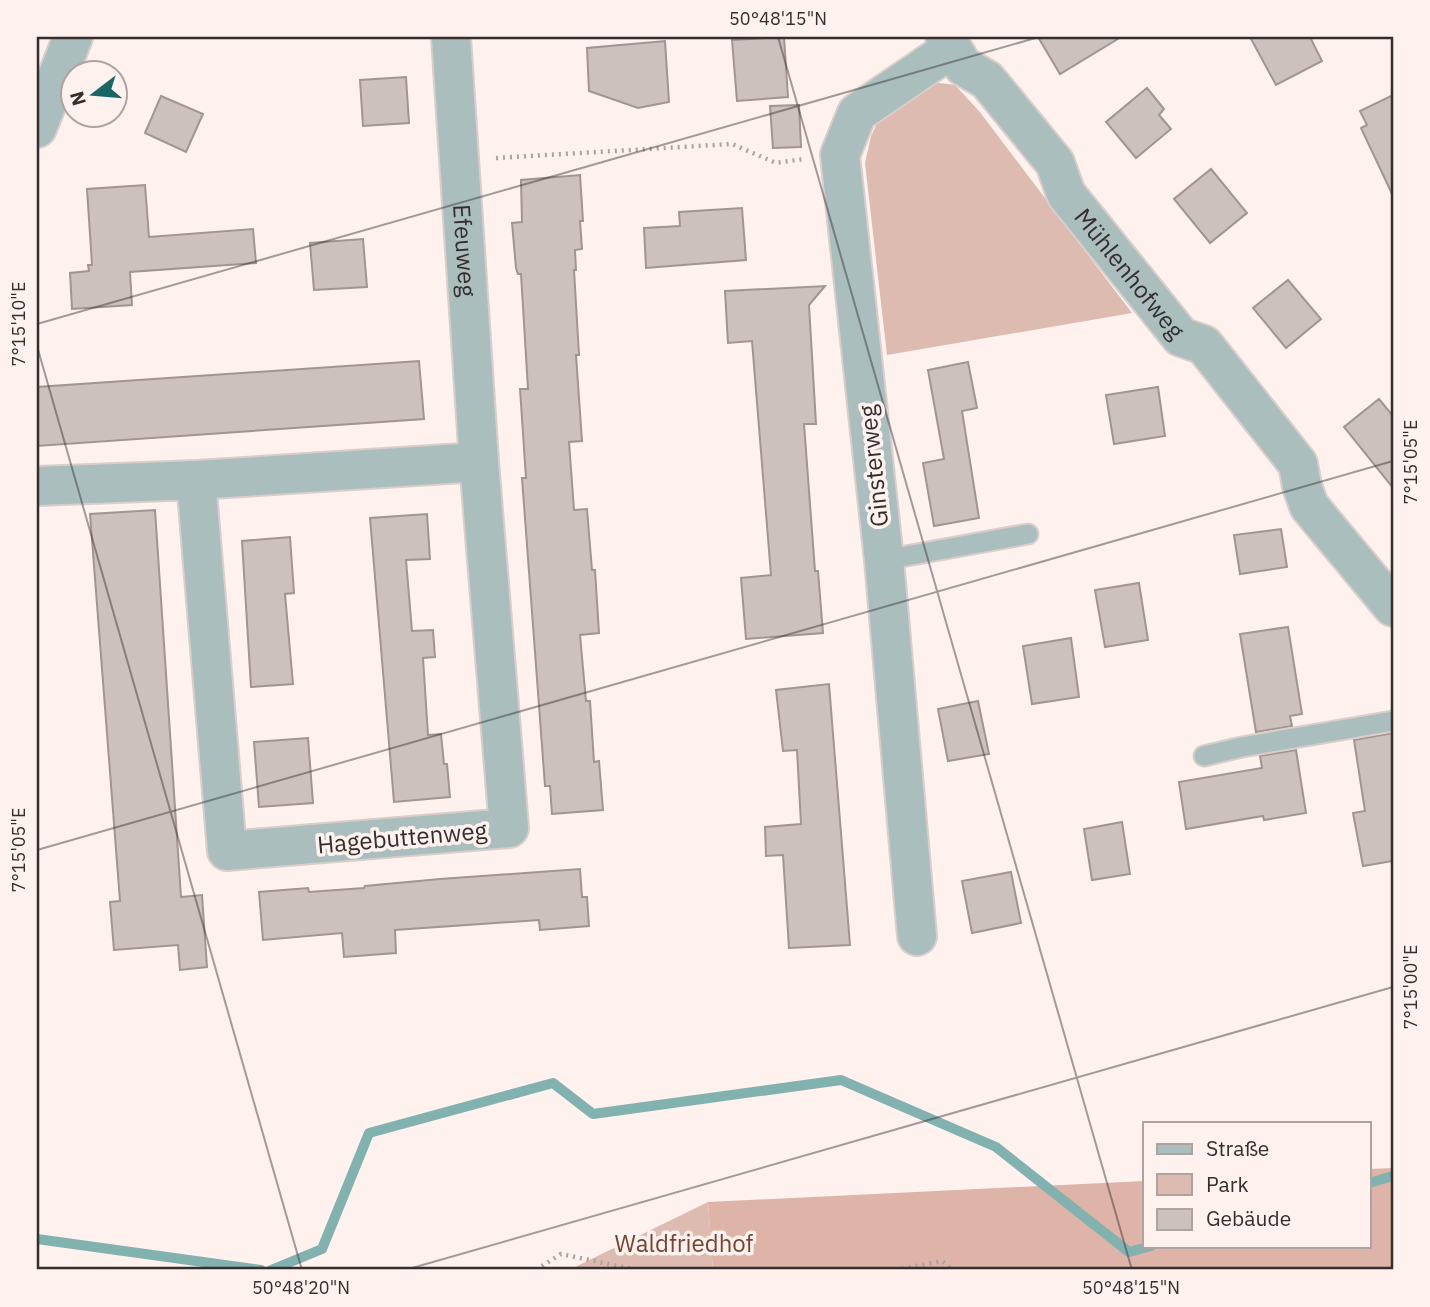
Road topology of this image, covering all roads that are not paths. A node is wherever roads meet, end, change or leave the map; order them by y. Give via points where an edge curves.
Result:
1 (73, 37) edge
2 (451, 37) edge
3 (948, 43) edge
4 (37, 128) edge
5 (479, 462) junction
6 (196, 480) junction
7 (37, 486) edge
8 (1028, 534) dead end
9 (884, 560) junction
10 (1393, 607) edge
11 (1393, 721) edge
12 (1204, 756) dead end
13 (917, 936) dead end

1 - 4 street
2 - 5 street, Efeuweg
3 - 9 street, Ginsterweg via 857,113 840,155
3 - 10 street, Mühlenhofweg via 963,66 987,80 1055,163 1066,194 1181,337 1204,345 1298,464 1309,506
5 - 6 street
5 - 6 street, Hagebuttenweg via 509,828 227,851
6 - 7 street
8 - 9 lane
9 - 13 street, Ginsterweg
11 - 12 lane

